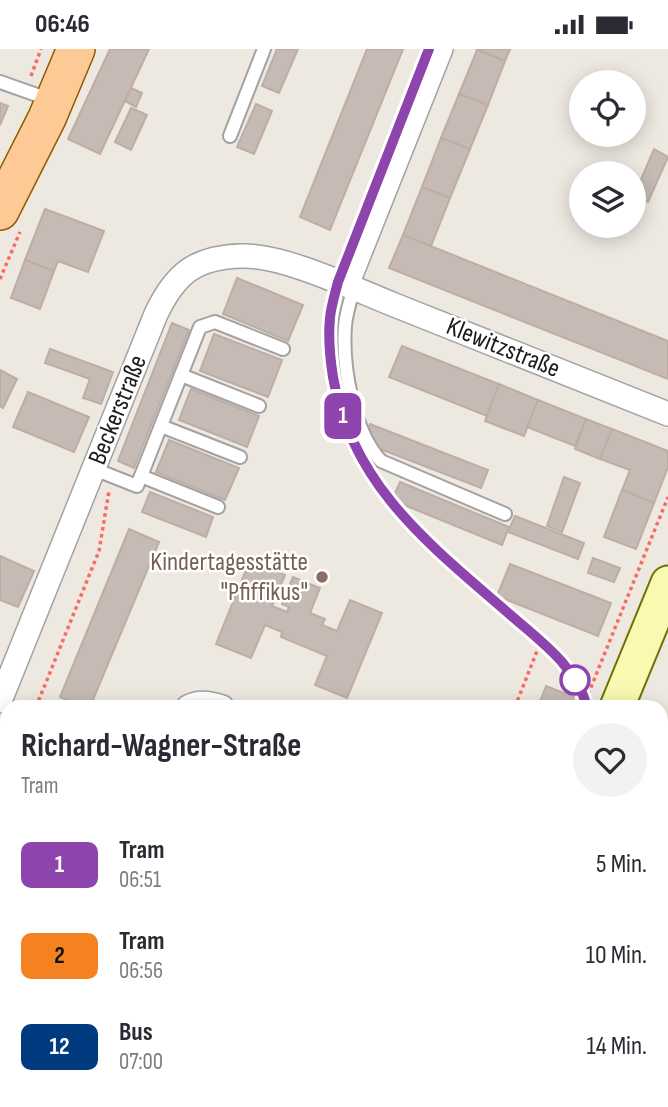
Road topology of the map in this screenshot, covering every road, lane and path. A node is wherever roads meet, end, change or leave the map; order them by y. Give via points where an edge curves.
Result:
1 (55, 49) edge
2 (76, 49) edge
3 (264, 49) edge
4 (442, 49) edge
5 (0, 82) edge
6 (37, 95) junction
7 (230, 137) dead end
8 (1, 209) edge
9 (346, 285) junction
10 (283, 349) dead end
11 (181, 375) junction
12 (260, 406) dead end
13 (668, 414) edge
14 (161, 426) junction
15 (240, 457) dead end
16 (103, 472) junction
17 (141, 476) junction
18 (668, 497) edge
19 (218, 507) dead end
20 (505, 514) dead end
21 (668, 583) edge
22 (537, 651) dead end
23 (571, 689) dead end
24 (1, 700) edge
25 (39, 700) edge
26 (518, 700) edge
27 (594, 700) edge
28 (601, 700) edge
29 (602, 700) edge

1 - 6 main road
2 - 8 main road
3 - 7 lane
4 - 9 street
5 - 6 lane
6 - 8 main road
9 - 13 street, Klewitzstraße
9 - 16 street, Beckerstraße via 264,257 217,259 182,274 156,314
9 - 20 lane via 345,358 352,401 373,453 381,461
10 - 11 lane via 215,322 200,327
11 - 12 lane
11 - 14 lane
14 - 15 lane
14 - 17 lane
16 - 17 lane via 137,486
16 - 24 street, Beckerstraße
16 - 25 path via 99,551
17 - 19 lane
18 - 28 path
21 - 29 street
22 - 26 path
23 - 27 path

